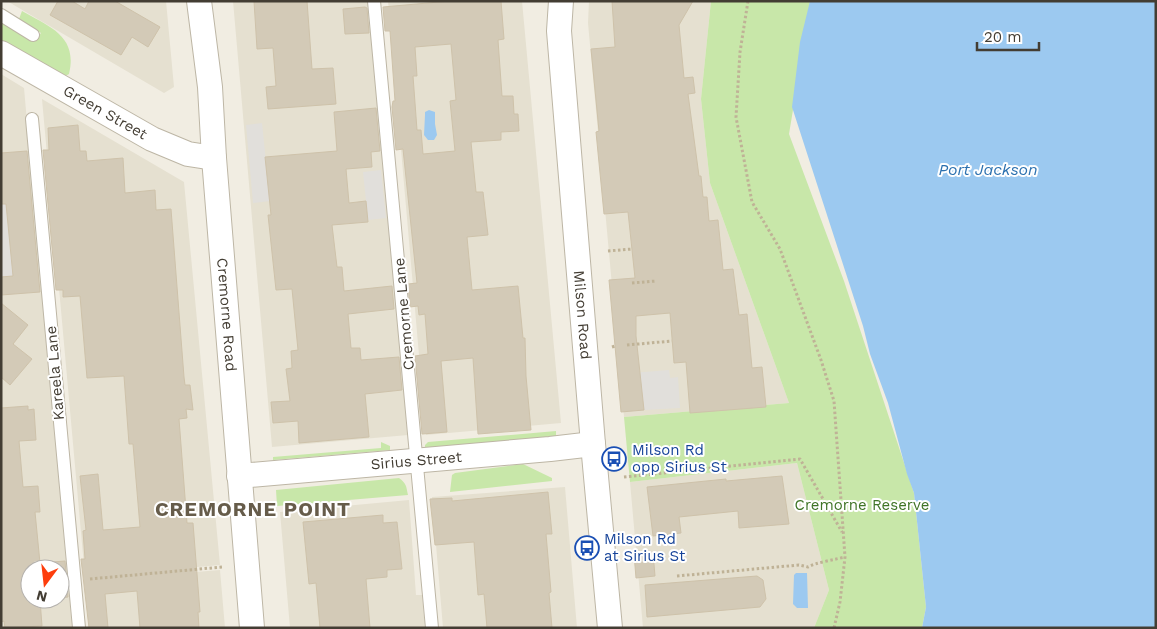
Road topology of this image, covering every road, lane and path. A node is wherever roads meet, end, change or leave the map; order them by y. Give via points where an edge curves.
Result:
1 (200, 1) edge
2 (374, 1) edge
3 (561, 1) edge
4 (748, 1) edge
5 (1, 15) edge
6 (33, 35) dead end
7 (1, 53) edge
8 (32, 119) dead end
9 (214, 158) junction
10 (632, 249) dead end
11 (608, 251) dead end
12 (656, 282) dead end
13 (632, 283) dead end
14 (672, 342) dead end
15 (627, 345) dead end
16 (593, 444) junction
17 (417, 462) junction
18 (239, 476) junction
19 (624, 477) dead end
20 (843, 533) junction
21 (845, 557) junction
22 (222, 567) dead end
23 (677, 576) dead end
24 (75, 580) junction
25 (79, 628) edge
26 (252, 628) edge
27 (432, 628) edge
28 (610, 628) edge
29 (834, 628) edge

1 - 9 street, Cremorne Road
2 - 17 lane, Cremorne Lane
3 - 16 street, Milson Road via 559,32
4 - 20 path via 740,52 736,116 752,202 780,249 834,402
5 - 6 lane
7 - 9 street, Green Street via 152,139 188,154
8 - 24 lane, Kareela Lane
9 - 18 street, Cremorne Road
10 - 11 path
12 - 13 path
14 - 15 path
16 - 17 street, Sirius Street
16 - 28 street, Milson Road
17 - 18 street, Sirius Street
17 - 27 lane, Cremorne Lane
18 - 26 street, Cremorne Road
19 - 20 path via 800,459
20 - 21 path
21 - 23 path via 808,567 799,565
21 - 29 path
22 - 24 path
24 - 25 lane, Kareela Lane

